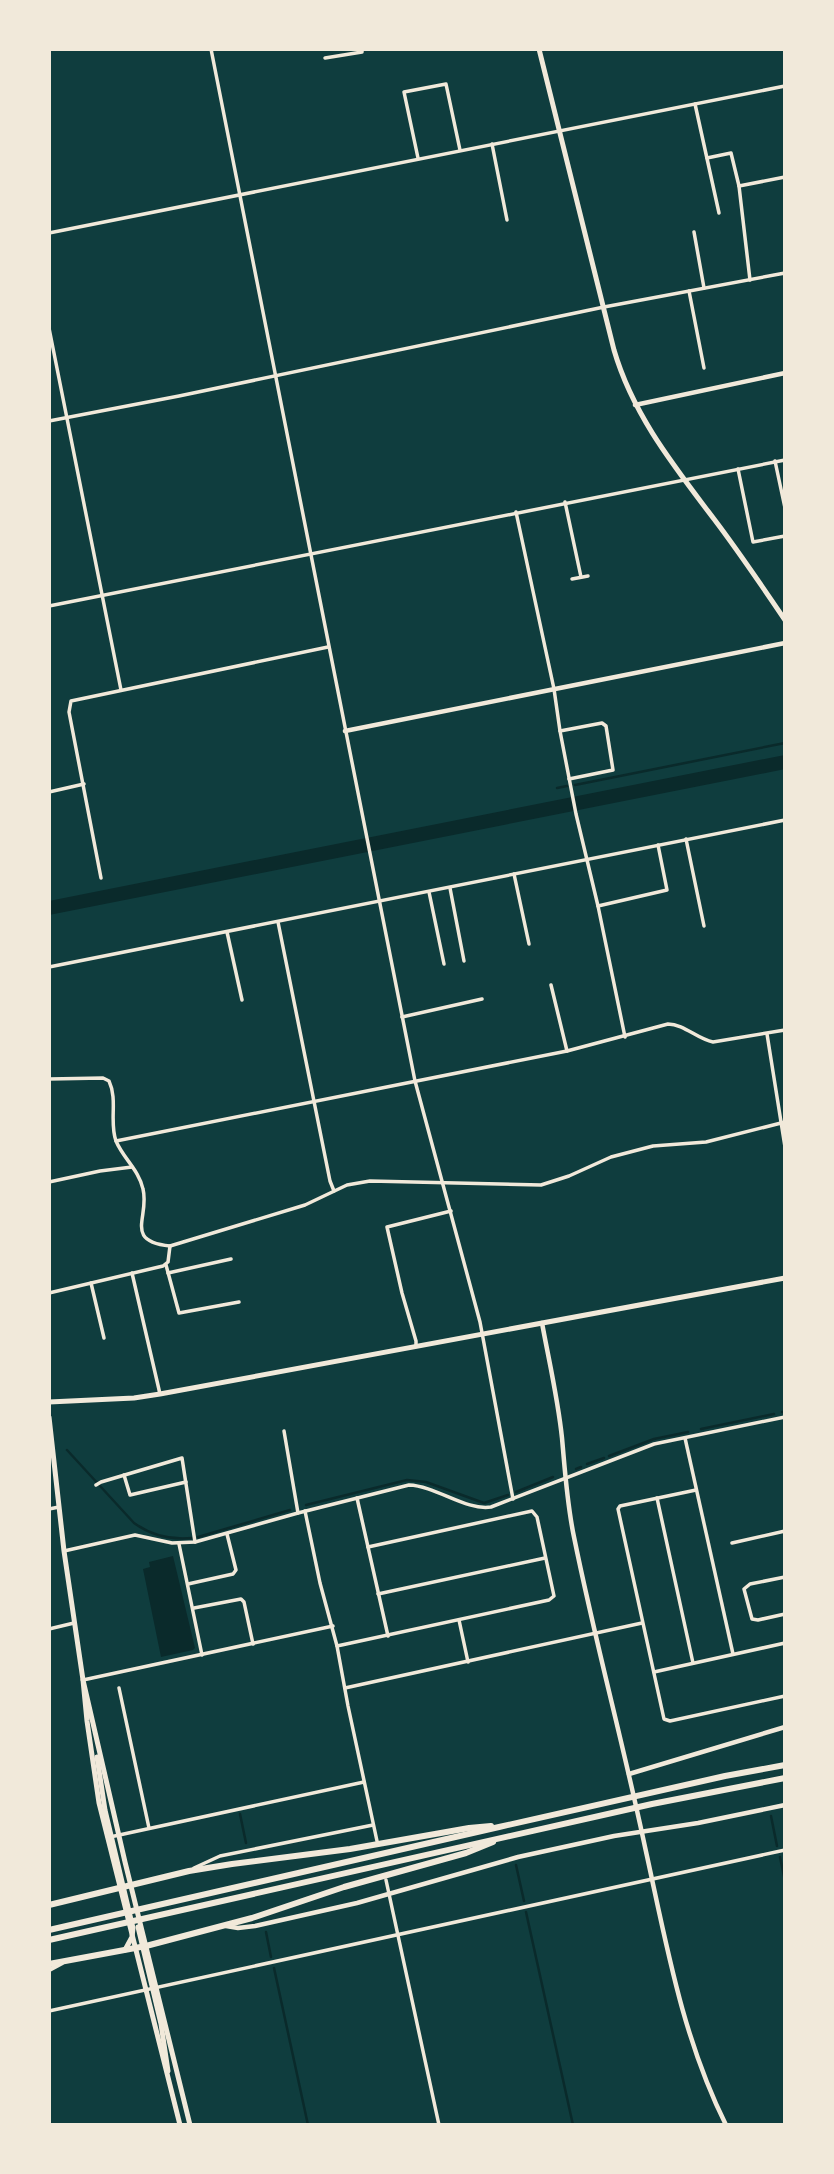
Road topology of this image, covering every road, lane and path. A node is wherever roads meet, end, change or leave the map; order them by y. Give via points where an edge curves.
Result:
1 (211, 49) edge
2 (362, 49) edge
3 (539, 49) edge
4 (325, 58) dead end
5 (785, 86) edge
6 (695, 104) junction
7 (559, 131) junction
8 (492, 144) junction
9 (460, 150) junction
10 (418, 158) junction
11 (707, 158) junction
12 (785, 177) edge
13 (738, 186) junction
14 (239, 194) junction
15 (719, 213) dead end
16 (507, 220) dead end
17 (694, 232) dead end
18 (49, 233) edge
19 (785, 273) edge
20 (750, 280) junction
21 (704, 288) junction
22 (689, 291) junction
23 (604, 307) junction
24 (49, 328) edge
25 (704, 368) dead end
26 (785, 373) edge
27 (275, 376) junction
28 (635, 405) junction
29 (68, 417) junction
30 (49, 421) edge
31 (785, 460) edge
32 (775, 461) junction
33 (738, 469) junction
34 (684, 479) junction
35 (565, 502) junction
36 (785, 508) edge
37 (516, 512) junction
38 (785, 536) edge
39 (309, 554) junction
40 (588, 576) dead end
41 (581, 577) junction
42 (572, 579) dead end
43 (102, 596) junction
44 (49, 606) edge
45 (785, 620) edge
46 (785, 643) edge
47 (328, 647) junction
48 (554, 689) junction
49 (121, 690) junction
50 (560, 731) junction
51 (345, 732) junction
52 (569, 779) junction
53 (84, 784) junction
54 (49, 792) edge
55 (785, 820) edge
56 (686, 839) junction
57 (658, 845) junction
58 (586, 860) junction
59 (514, 874) junction
60 (101, 878) dead end
61 (450, 888) junction
62 (429, 892) junction
63 (378, 902) junction
64 (598, 906) junction
65 (278, 922) junction
66 (704, 926) dead end
67 (227, 932) junction
68 (529, 944) dead end
69 (464, 961) dead end
70 (444, 964) dead end
71 (49, 967) edge
72 (551, 985) dead end
73 (482, 999) dead end
74 (242, 1000) dead end
75 (402, 1017) junction
76 (785, 1030) edge
77 (767, 1034) junction
78 (625, 1037) junction
79 (567, 1051) junction
80 (49, 1079) edge
81 (415, 1081) junction
82 (315, 1101) junction
83 (783, 1123) edge
84 (116, 1141) junction
85 (785, 1147) edge
86 (132, 1167) junction
87 (49, 1182) edge
88 (443, 1183) junction
89 (334, 1191) junction
90 (451, 1211) junction
91 (170, 1246) junction
92 (231, 1259) dead end
93 (166, 1265) junction
94 (132, 1273) junction
95 (168, 1273) junction
96 (785, 1278) edge
97 (92, 1283) junction
98 (49, 1293) edge
99 (239, 1302) dead end
100 (542, 1323) junction
101 (482, 1334) junction
102 (104, 1338) dead end
103 (416, 1346) junction
104 (160, 1394) junction
105 (49, 1402) edge
106 (785, 1416) edge
107 (49, 1417) edge
108 (284, 1432) dead end
109 (685, 1437) junction
110 (50, 1443) edge
111 (124, 1475) junction
112 (565, 1479) junction
113 (186, 1482) junction
114 (96, 1485) dead end
115 (696, 1490) junction
116 (356, 1497) junction
117 (513, 1499) junction
118 (657, 1499) junction
119 (59, 1507) junction
120 (49, 1509) edge
121 (305, 1511) junction
122 (299, 1513) junction
123 (785, 1531) edge
124 (227, 1533) junction
125 (195, 1542) junction
126 (732, 1543) dead end
127 (179, 1544) junction
128 (368, 1547) junction
129 (64, 1551) junction
130 (545, 1558) junction
131 (785, 1577) edge
132 (188, 1584) junction
133 (379, 1594) junction
134 (193, 1608) junction
135 (785, 1614) edge
136 (458, 1620) junction
137 (74, 1623) junction
138 (642, 1623) junction
139 (333, 1626) junction
140 (49, 1629) edge
141 (596, 1634) junction
142 (388, 1636) junction
143 (785, 1643) edge
144 (253, 1644) junction
145 (337, 1646) junction
146 (733, 1654) junction
147 (202, 1655) junction
148 (468, 1662) junction
149 (693, 1663) junction
150 (653, 1672) junction
151 (83, 1680) junction
152 (119, 1688) dead end
153 (345, 1688) junction
154 (785, 1696) edge
155 (785, 1727) edge
156 (96, 1740) junction
157 (785, 1765) edge
158 (629, 1774) junction
159 (785, 1779) edge
160 (364, 1782) junction
161 (785, 1805) edge
162 (374, 1825) junction
163 (499, 1826) junction
164 (149, 1828) junction
165 (642, 1832) junction
166 (118, 1835) junction
167 (109, 1837) junction
168 (501, 1838) junction
169 (377, 1841) dead end
170 (785, 1850) edge
171 (190, 1871) junction
172 (652, 1879) junction
173 (386, 1880) dead end
174 (142, 1882) junction
175 (124, 1886) junction
176 (133, 1894) junction
177 (389, 1894) junction
178 (49, 1905) edge
179 (223, 1925) junction
180 (49, 1930) edge
181 (398, 1935) junction
182 (132, 1937) junction
183 (49, 1940) edge
184 (141, 1947) junction
185 (125, 1950) junction
186 (66, 1961) junction
187 (49, 1964) edge
188 (49, 1970) edge
189 (154, 1987) junction
190 (145, 1990) junction
191 (49, 2011) edge
192 (169, 2085) junction
193 (180, 2125) edge
194 (190, 2125) edge
195 (439, 2125) edge
196 (726, 2125) edge

1 - 14 street
2 - 4 street
3 - 7 main road
5 - 6 street
6 - 7 street
6 - 11 street
7 - 8 street
7 - 23 main road
8 - 9 street
8 - 16 street
9 - 10 street
9 - 10 street via 446,84 404,92
10 - 14 street
11 - 13 street via 731,153
11 - 15 street
12 - 13 street
13 - 20 street
14 - 18 street
14 - 27 street
17 - 21 street
19 - 20 street
20 - 21 street
21 - 22 street
22 - 23 street
22 - 25 street
23 - 27 street
23 - 28 main road via 618,365
24 - 29 street
26 - 28 street
27 - 29 street
27 - 39 street
28 - 34 main road
29 - 30 street
29 - 43 street
31 - 32 street
32 - 33 street
32 - 36 street
33 - 34 street
33 - 38 street via 753,542
34 - 35 street
34 - 45 main road
35 - 37 street
35 - 41 street
37 - 39 street
37 - 48 street
39 - 43 street
39 - 47 street
40 - 41 street
41 - 42 street
43 - 44 street
43 - 49 street
46 - 48 street
47 - 49 street
47 - 51 street
48 - 50 street
48 - 51 street
49 - 53 street via 68,705
50 - 52 street
50 - 52 street via 602,723 614,765 613,769
51 - 63 street
52 - 58 street
53 - 54 street
53 - 60 street
55 - 56 street
56 - 57 street
56 - 66 street
57 - 58 street
57 - 64 street via 667,890
58 - 59 street
58 - 64 street
59 - 61 street
59 - 68 street
61 - 62 street
61 - 69 street
62 - 63 street
62 - 70 street
63 - 65 street
63 - 75 street
64 - 78 street
65 - 67 street
65 - 82 street
67 - 71 street
67 - 74 street
72 - 79 street
73 - 75 street
75 - 81 street
76 - 77 street
77 - 78 street via 713,1042 673,1024
77 - 83 street
78 - 79 street
79 - 81 street
80 - 84 street via 108,1081
81 - 82 street
81 - 88 street
82 - 84 street
82 - 89 street
83 - 85 street
83 - 88 street via 706,1142 653,1146 541,1185
84 - 86 street
86 - 87 street
86 - 91 street via 144,1191 144,1237
88 - 89 street via 370,1181
88 - 90 street
89 - 91 street via 304,1205
90 - 101 street
90 - 103 street via 387,1227
91 - 93 street
92 - 95 street
93 - 94 street
93 - 95 street
94 - 97 street
94 - 104 street
95 - 99 street via 178,1313
96 - 100 main road
97 - 98 street
97 - 102 street
100 - 101 main road
100 - 112 street
101 - 103 main road
101 - 117 street
103 - 104 main road
104 - 105 main road
106 - 109 street
107 - 110 main road
108 - 122 street
109 - 112 street
109 - 115 street
110 - 119 main road
111 - 113 street via 130,1495
111 - 113 street via 182,1458
111 - 114 street
112 - 117 street
112 - 141 street
113 - 125 street
115 - 118 street
115 - 146 street
116 - 117 street via 409,1486 425,1487 481,1508
116 - 121 street
116 - 128 street
118 - 138 street via 618,1509
118 - 149 street
119 - 120 street
119 - 129 main road
121 - 122 street
121 - 139 street
122 - 124 street
123 - 126 street
124 - 125 street
124 - 132 street via 236,1570 233,1574
125 - 127 street
127 - 129 street via 135,1535
127 - 132 street
128 - 130 street via 532,1511
128 - 133 street
129 - 137 main road
130 - 133 street
130 - 136 street via 552,1600
131 - 135 street via 744,1589 752,1619
132 - 134 street
133 - 142 street
134 - 144 street via 241,1599
134 - 147 street
136 - 142 street
136 - 148 street
137 - 140 street
137 - 151 main road
138 - 141 street
138 - 150 street
139 - 144 street
139 - 145 street
141 - 148 street
141 - 158 street
142 - 145 street
143 - 146 street
144 - 147 street
145 - 153 street
146 - 149 street
147 - 151 street
148 - 153 street
149 - 150 street
150 - 154 street via 663,1717 668,1721
151 - 156 main road
151 - 167 main road via 92,1759
152 - 164 street
153 - 160 street
155 - 158 street
156 - 166 main road
156 - 167 main road
157 - 163 highway
158 - 165 street
159 - 168 highway
160 - 162 street
160 - 164 street
161 - 165 street
162 - 169 street
162 - 171 street via 220,1856
163 - 171 highway
163 - 180 highway
164 - 166 street
165 - 172 street
165 - 177 street via 518,1857
166 - 167 street
166 - 175 main road
167 - 175 main road
168 - 179 highway via 466,1853
168 - 183 highway
170 - 172 street
171 - 174 highway
172 - 181 street
172 - 196 street via 685,2024
173 - 177 street
174 - 175 highway
174 - 176 main road
175 - 176 main road
175 - 178 highway
175 - 182 main road
176 - 184 main road
177 - 179 street via 255,1927
177 - 181 street
179 - 184 highway
181 - 189 street
181 - 195 street
182 - 184 main road
182 - 185 main road
184 - 185 highway
184 - 189 main road
184 - 190 main road
185 - 186 highway
186 - 187 highway
186 - 188 street
189 - 190 street
189 - 192 main road
189 - 194 main road
190 - 191 street
190 - 192 main road
192 - 193 main road

